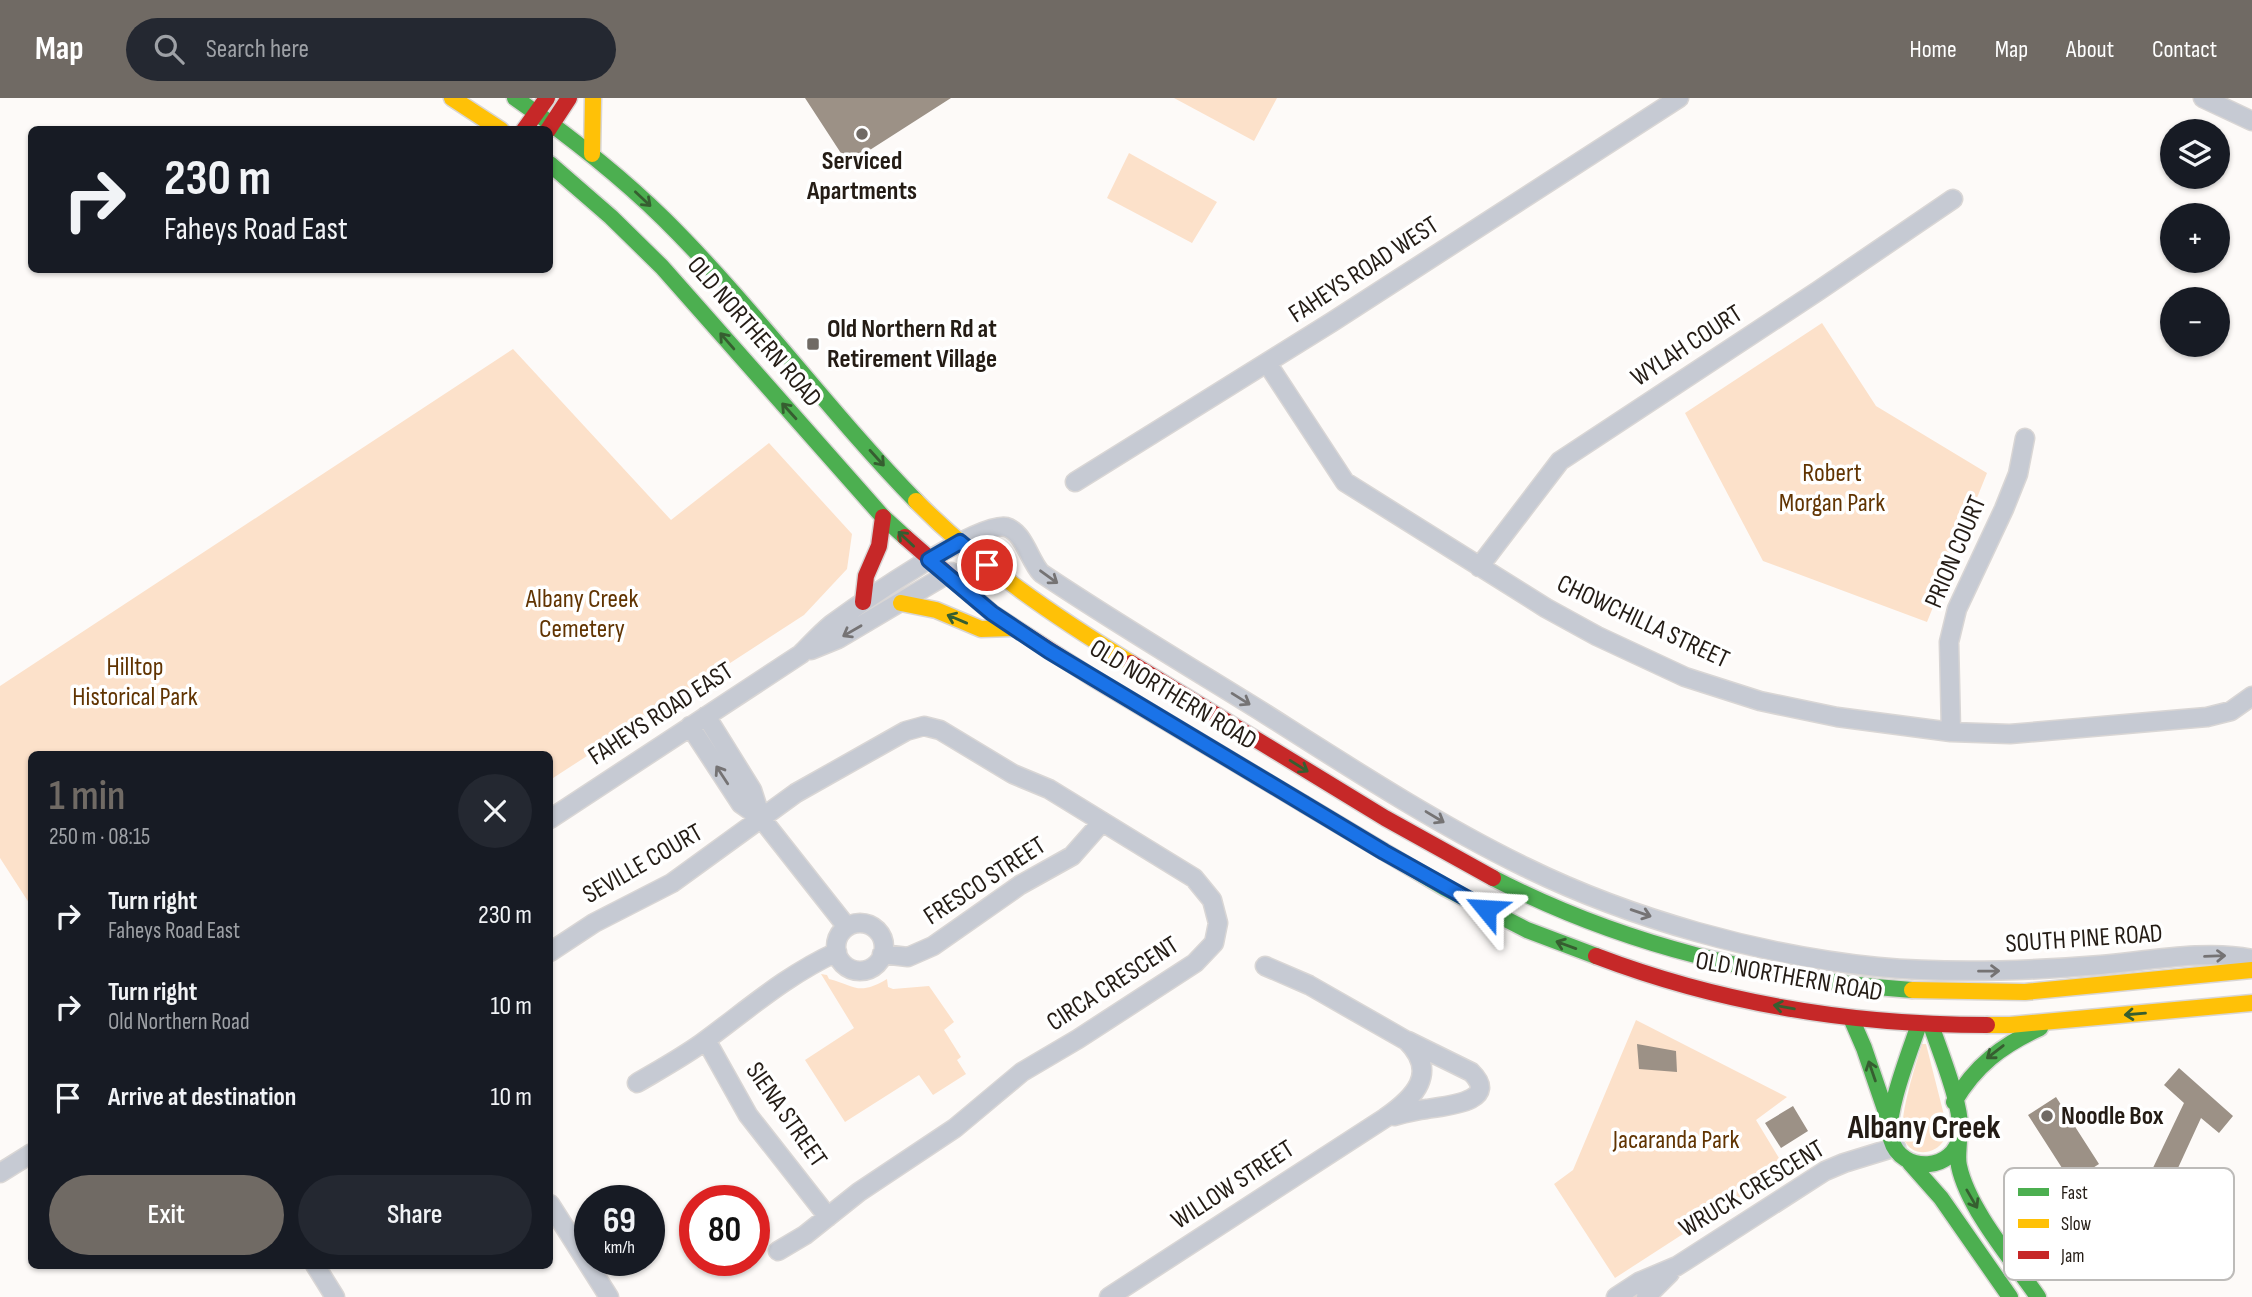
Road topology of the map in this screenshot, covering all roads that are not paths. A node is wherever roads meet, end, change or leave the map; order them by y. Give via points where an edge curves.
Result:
1 (452, 98) edge
2 (515, 98) edge
3 (547, 98) edge
4 (569, 98) edge
5 (593, 98) edge
6 (1679, 98) edge
7 (2203, 98) edge
8 (537, 113) junction
9 (2252, 121) edge
10 (495, 126) edge
11 (527, 126) edge
12 (549, 126) edge
13 (551, 126) edge
14 (553, 129) edge
15 (592, 154) junction
16 (553, 167) edge
17 (1953, 199) dead end
18 (1267, 363) junction
19 (2025, 438) dead end
20 (1075, 482) dead end
21 (883, 517) junction
22 (960, 542) junction
23 (975, 555) junction
24 (929, 560) junction
25 (1479, 567) junction
26 (947, 575) junction
27 (863, 602) junction
28 (901, 603) junction
29 (1014, 628) junction
30 (801, 654) junction
31 (2252, 697) edge
32 (706, 716) junction
33 (690, 726) junction
34 (1951, 732) junction
35 (553, 817) edge
36 (761, 817) junction
37 (1102, 822) junction
38 (847, 928) junction
39 (553, 950) edge
40 (837, 953) junction
41 (882, 954) junction
42 (2252, 959) edge
43 (1265, 966) dead end
44 (1920, 969) joint
45 (2252, 970) edge
46 (1926, 992) junction
47 (2252, 1003) edge
48 (1851, 1017) junction
49 (2052, 1022) junction
50 (1925, 1025) junction
51 (706, 1040) junction
52 (1405, 1040) junction
53 (637, 1083) dead end
54 (1954, 1102) junction
55 (1385, 1118) junction
56 (1890, 1126) junction
57 (1960, 1134) junction
58 (1896, 1147) junction
59 (28, 1156) edge
60 (1910, 1163) junction
61 (0, 1173) edge
62 (553, 1209) edge
63 (828, 1217) junction
64 (2004, 1248) edge
65 (778, 1251) dead end
66 (1677, 1266) junction
67 (318, 1269) edge
68 (2026, 1280) edge
69 (335, 1297) edge
70 (609, 1297) edge
71 (1110, 1297) edge
72 (1616, 1297) edge
73 (1646, 1297) edge
74 (2010, 1297) edge
75 (2038, 1297) edge

1 - 10 main road
2 - 8 main road, OLD NORTHERN ROAD
3 - 8 main road
4 - 13 main road
5 - 15 main road
6 - 18 street, FAHEYS ROAD WEST
7 - 9 street
8 - 11 main road
8 - 12 main road, OLD NORTHERN ROAD
14 - 15 main road, OLD NORTHERN ROAD
15 -> 22 main road, OLD NORTHERN ROAD via 670,224 894,477
21 -> 16 main road, OLD NORTHERN ROAD via 662,267
17 - 25 street, WYLAH COURT via 1560,461
18 - 20 street, FAHEYS ROAD WEST
18 - 25 street, CHOWCHILLA STREET via 1345,482
19 - 34 street, PRION COURT via 2018,474 1957,609 1949,642
24 -> 21 main road, OLD NORTHERN ROAD
21 - 27 main road
22 - 23 main road, OLD NORTHERN ROAD
22 - 24 street, FAHEYS ROAD EAST
22 -> 44 street, OLD NORTHERN ROAD via 993,527 1010,528 1034,565 1055,582 1345,764 1529,869 1704,934 1821,959
23 - 26 street, FAHEYS ROAD EAST
23 -> 46 main road, OLD NORTHERN ROAD via 1024,595 1368,808 1542,902 1641,940 1729,963 1832,982
24 - 26 main road, OLD NORTHERN ROAD
24 - 27 street, FAHEYS ROAD EAST
25 - 34 street, CHOWCHILLA STREET via 1597,636 1685,677 1760,701 1837,717
26 - 28 street, FAHEYS ROAD EAST
26 - 29 main road, OLD NORTHERN ROAD
27 - 30 street, FAHEYS ROAD EAST
29 -> 28 main road via 981,629 936,610
28 -> 30 street, FAHEYS ROAD EAST
48 -> 29 main road, OLD NORTHERN ROAD via 1724,997 1527,930 1387,854
30 - 32 street, FAHEYS ROAD EAST
31 - 34 street, CHOWCHILLA STREET via 2231,711 2207,717 2010,734
32 - 33 street, FAHEYS ROAD EAST
32 - 36 street via 752,790
33 - 35 street, FAHEYS ROAD EAST
36 -> 33 street via 741,804
36 - 37 street, CIRCA CRESCENT via 836,768 911,728 924,726 940,730
36 - 38 street
36 - 39 street, SEVILLE COURT via 683,876
37 - 41 street, FRESCO STREET via 1072,856 1013,890 933,946 908,957
37 - 63 street, CIRCA CRESCENT via 1201,885 1217,913 1211,948 1195,963 1022,1072 955,1128
38 - 40 street via 837,940
38 - 41 street via 861,923 874,928 882,940
40 - 41 street, FRESCO STREET via 845,965 859,971 874,966
40 - 51 street via 781,984
44 -> 42 street, SOUTH PINE ROAD via 2026,971 2212,955
43 - 52 street, WILLOW STREET via 1309,985
45 - 46 main road, SOUTH PINE ROAD via 2054,990
46 - 50 main road
47 -> 49 main road
48 - 50 main road, OLD NORTHERN ROAD
56 -> 48 main road
49 - 50 main road
49 -> 54 main road via 1992,1054 1969,1077
50 - 54 main road
50 - 56 main road
51 - 53 street
51 - 63 street, SIENA STREET via 748,1115
52 - 55 street, WILLOW STREET via 1420,1058 1421,1078 1411,1098
52 - 55 street, WILLOW STREET via 1471,1072 1479,1090 1462,1103
54 - 57 main road
55 - 71 street, WILLOW STREET
56 - 58 main road
57 - 60 main road via 1954,1152 1942,1163
57 -> 64 main road via 1958,1163 1964,1184
58 - 60 main road
58 - 66 street, WRUCK CRESCENT via 1825,1171
59 - 61 street
60 - 74 main road via 1941,1198
62 - 70 street
63 - 65 street, CIRCA CRESCENT
66 - 72 street, WRUCK CRESCENT
66 - 73 street, WRUCK CRESCENT
67 - 69 street
68 -> 75 main road

